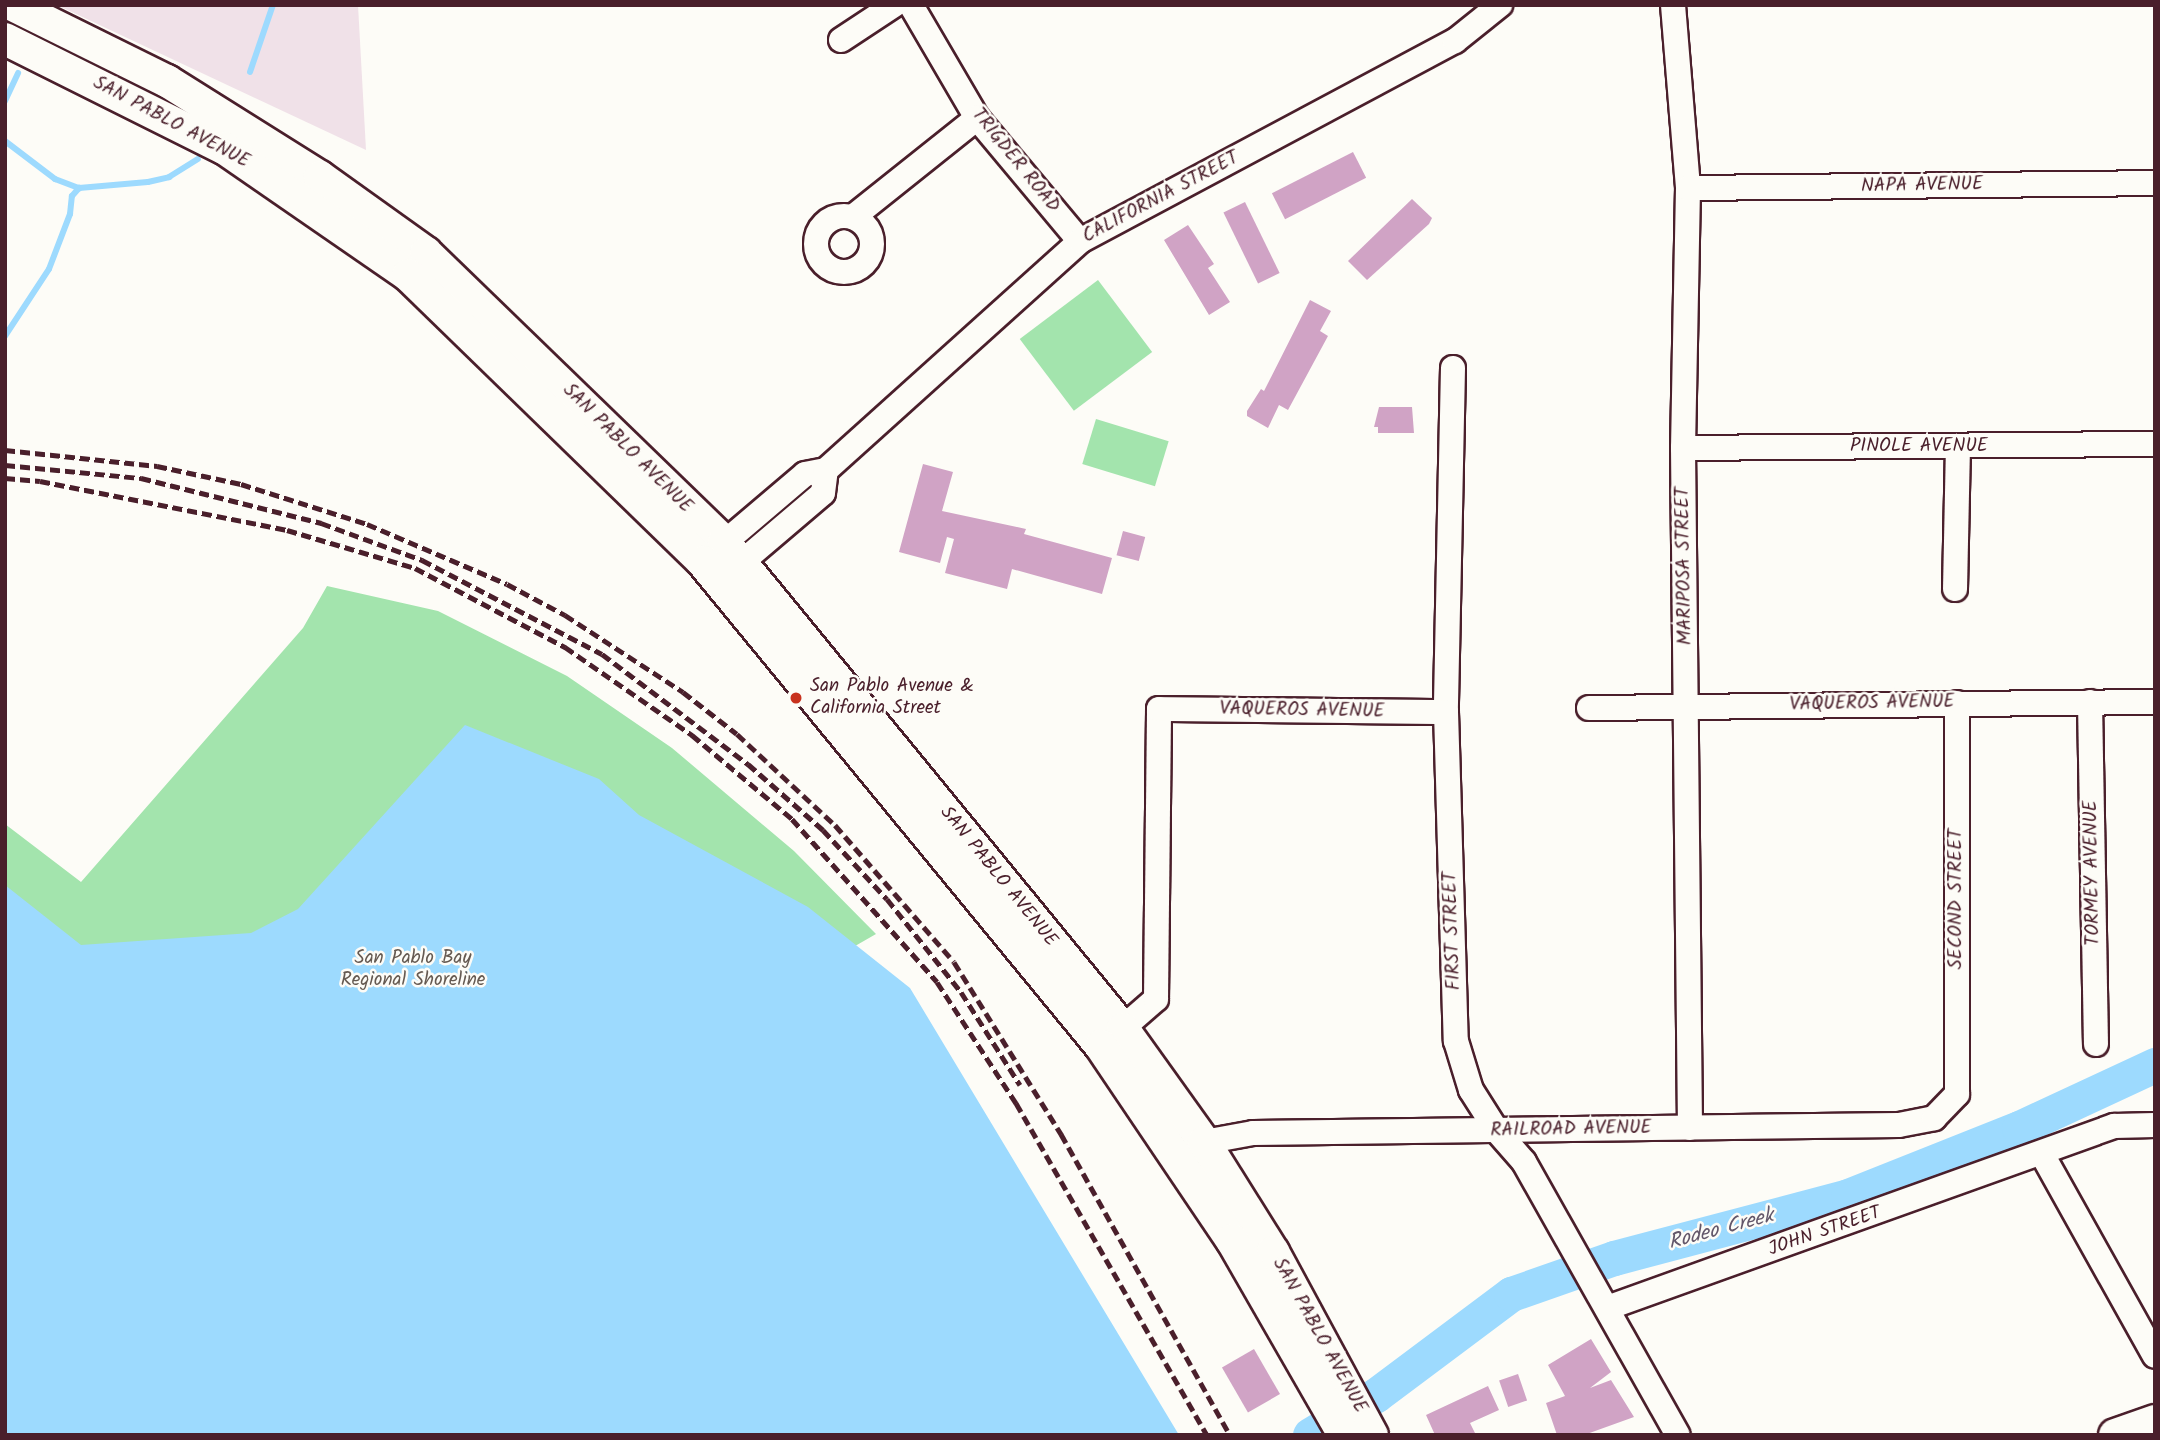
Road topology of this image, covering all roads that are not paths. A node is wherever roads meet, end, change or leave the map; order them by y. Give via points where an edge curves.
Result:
1 (13, 5) edge
2 (894, 5) edge
3 (911, 5) edge
4 (1500, 5) edge
5 (1673, 5) edge
6 (5, 39) edge
7 (841, 40) dead end
8 (977, 118) junction
9 (2155, 183) edge
10 (1688, 188) junction
11 (853, 217) dead end
12 (1080, 241) junction
13 (1452, 368) dead end
14 (2155, 444) edge
15 (1958, 447) junction
16 (1683, 448) junction
17 (722, 562) junction
18 (1955, 589) dead end
19 (2090, 702) junction
20 (2155, 702) edge
21 (1957, 703) junction
22 (1688, 707) junction
23 (1589, 708) dead end
24 (1446, 712) junction
25 (1112, 1038) junction
26 (2096, 1044) dead end
27 (1957, 1094) joint
28 (2155, 1125) edge
29 (1690, 1128) junction
30 (1497, 1131) junction
31 (1192, 1150) junction
32 (2042, 1154) junction
33 (1607, 1308) junction
34 (2155, 1356) edge
35 (1327, 1378) junction
36 (2155, 1421) edge
37 (1344, 1435) edge
38 (1372, 1435) edge
39 (1678, 1435) edge
40 (2115, 1435) edge

1 - 17 main road, SAN PABLO AVENUE via 167,81 320,177 426,253
2 - 7 street
3 - 8 street, TRIGDER ROAD
4 - 12 street, CALIFORNIA STREET via 1455,41
5 - 10 street, MARIPOSA STREET
6 - 17 main road, SAN PABLO AVENUE via 224,148 408,275
8 - 11 street
8 - 12 street, TRIGDER ROAD
9 - 10 street, NAPA AVENUE
10 - 16 street, MARIPOSA STREET
12 - 17 street, CALIFORNIA STREET via 826,470 823,493
13 - 24 street, FIRST STREET
14 - 15 street, PINOLE AVENUE
15 - 16 street, PINOLE AVENUE
15 - 18 street
16 - 22 street, MARIPOSA STREET
17 - 25 main road, SAN PABLO AVENUE
19 - 20 street, VAQUEROS AVENUE
19 - 21 street, VAQUEROS AVENUE
19 - 26 street, TORMEY AVENUE
21 - 22 street, VAQUEROS AVENUE
21 - 27 street, SECOND STREET
22 - 23 street, VAQUEROS AVENUE
22 - 29 street, MARIPOSA STREET
24 - 25 street, VAQUEROS AVENUE via 1159,709 1156,999
24 - 30 street, FIRST STREET via 1457,1041 1471,1090
25 - 31 main road, SAN PABLO AVENUE
27 - 29 street, RAILROAD AVENUE via 1934,1118 1899,1125
28 - 32 street via 2114,1126
29 - 30 street, RAILROAD AVENUE
30 - 31 street, RAILROAD AVENUE via 1253,1133
30 - 33 street, FIRST STREET via 1524,1163
31 - 35 main road, SAN PABLO AVENUE
32 - 33 street, JOHN STREET
32 - 34 street
33 - 39 street, FIRST STREET
35 - 37 main road, SAN PABLO AVENUE
35 - 38 main road, SAN PABLO AVENUE
36 - 40 main road

